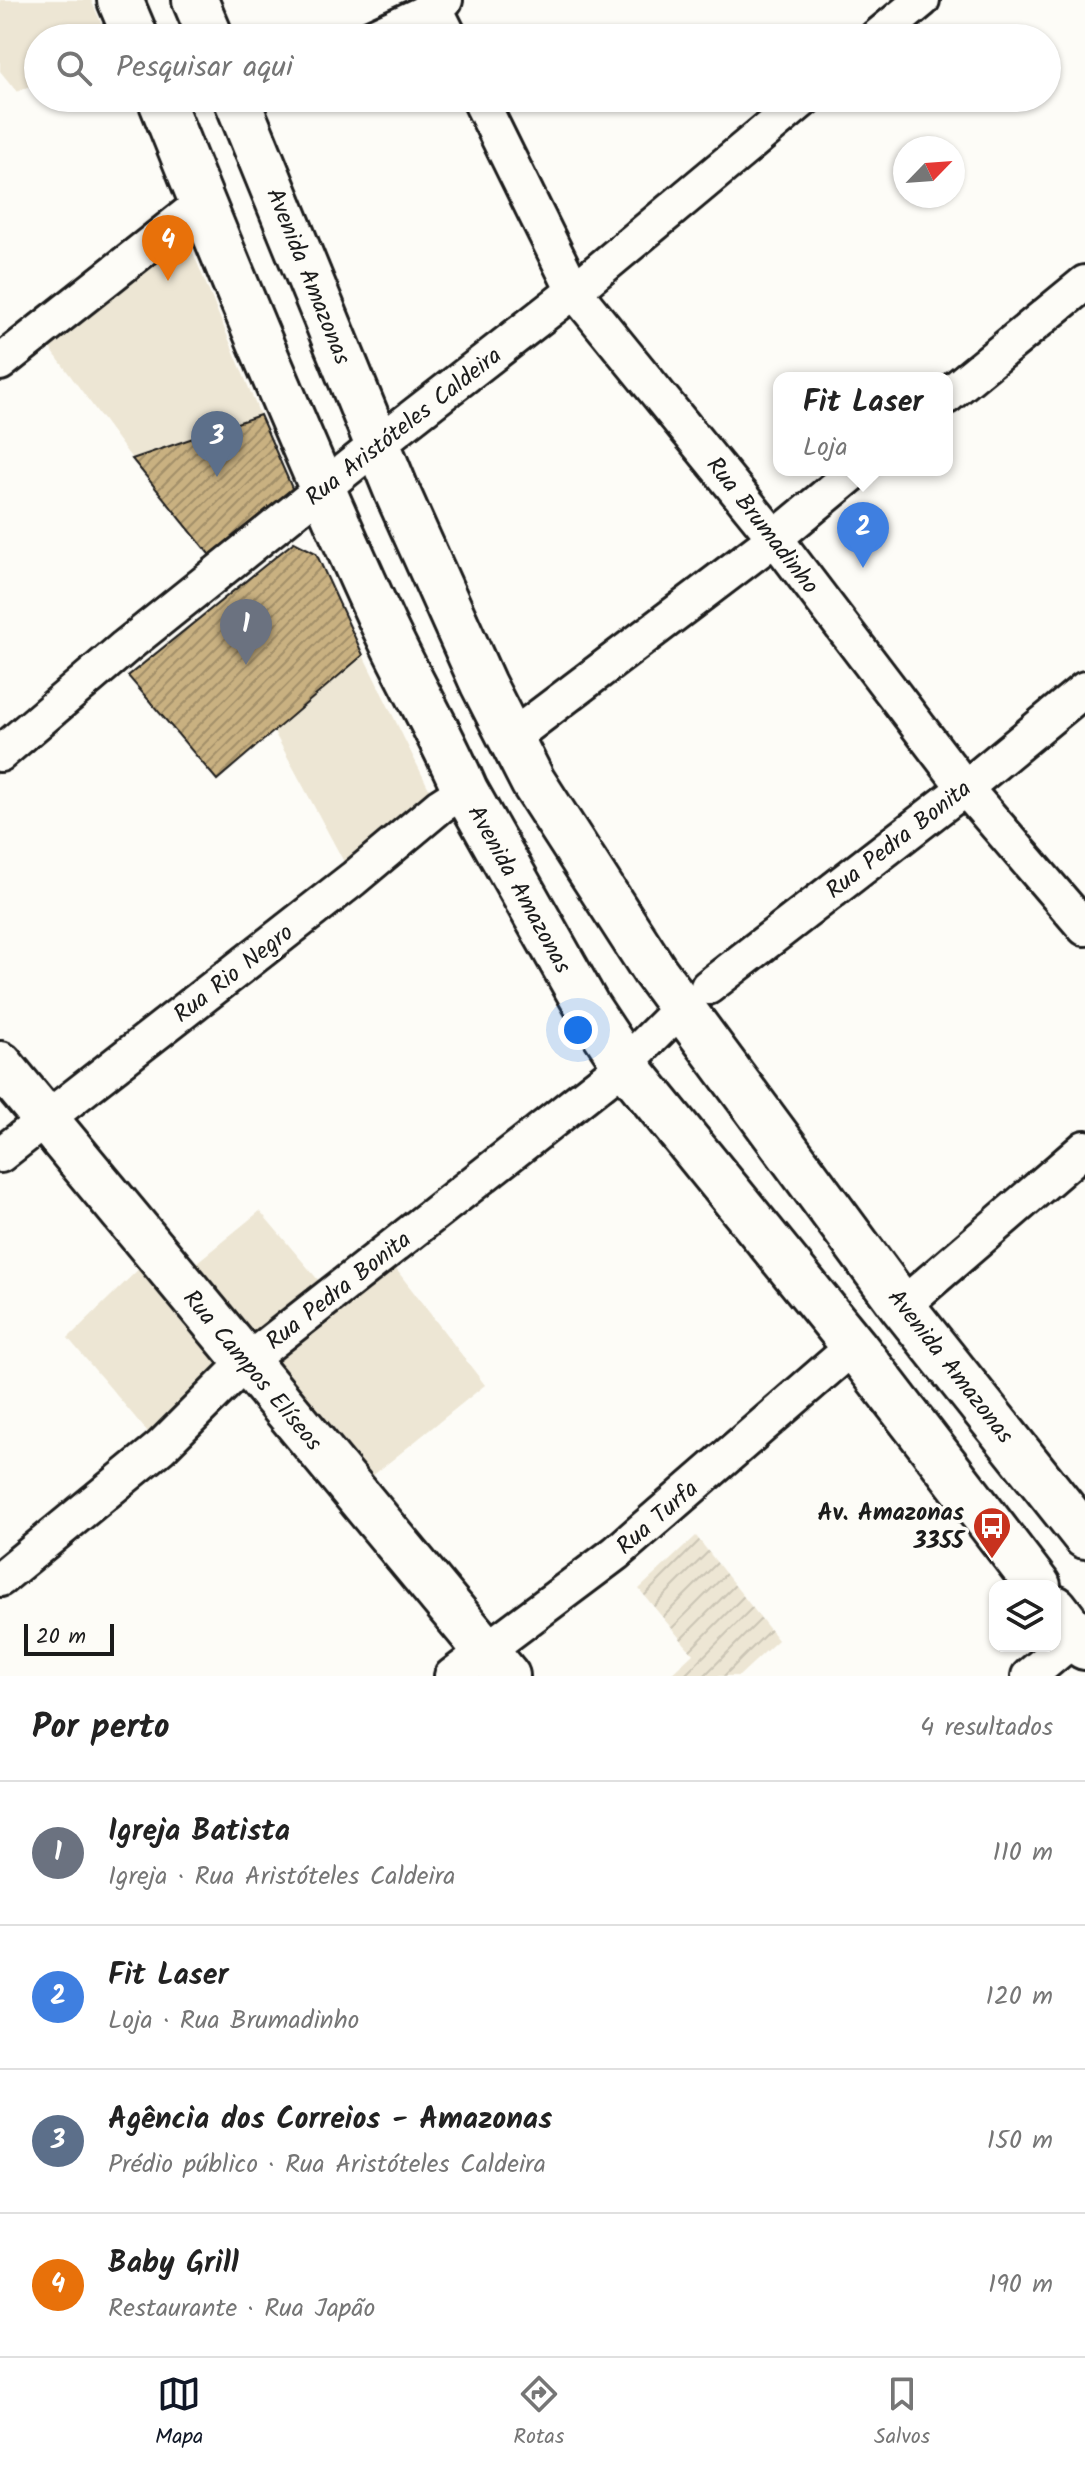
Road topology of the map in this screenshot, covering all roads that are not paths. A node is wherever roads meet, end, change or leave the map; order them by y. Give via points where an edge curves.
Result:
1 (120, 0) edge
2 (195, 0) edge
3 (922, 0) edge
4 (440, 12) edge
5 (130, 24) edge
6 (205, 24) edge
7 (408, 24) edge
8 (893, 24) edge
9 (166, 112) edge
10 (243, 112) edge
11 (486, 112) edge
12 (788, 112) edge
13 (202, 203) junction
14 (1085, 283) edge
15 (574, 291) junction
16 (0, 363) edge
17 (953, 391) edge
18 (378, 444) junction
19 (850, 476) edge
20 (322, 490) junction
21 (775, 538) junction
22 (1085, 689) edge
23 (510, 739) junction
24 (0, 754) edge
25 (965, 788) junction
26 (465, 790) junction
27 (1085, 928) edge
28 (695, 997) junction
29 (0, 1064) edge
30 (625, 1064) junction
31 (45, 1120) junction
32 (1085, 1148) edge
33 (0, 1155) edge
34 (902, 1306) junction
35 (854, 1346) junction
36 (246, 1362) junction
37 (1085, 1536) edge
38 (0, 1579) edge
39 (1033, 1580) edge
40 (1072, 1630) edge
41 (481, 1667) edge
42 (1029, 1676) edge

1 - 5 main road
2 - 6 main road
3 - 8 street
4 - 7 street
9 - 13 main road, Avenida Amazonas
10 - 18 main road, Avenida Amazonas
11 - 15 street, Rua Brumadinho
12 - 15 street, Rua Aristóteles Caldeira
13 - 16 street
13 - 20 main road, Avenida Amazonas
14 - 17 street
15 - 18 street, Rua Aristóteles Caldeira
15 - 21 street, Rua Brumadinho
18 - 20 street, Rua Aristóteles Caldeira
18 - 23 main road, Avenida Amazonas
19 - 21 street
20 - 24 street, Rua Aristóteles Caldeira
20 - 26 main road, Avenida Amazonas
21 - 23 street
21 - 25 street, Rua Brumadinho
22 - 25 street, Rua Pedra Bonita
23 - 28 main road, Avenida Amazonas via 654,970
25 - 27 street, Rua Brumadinho
25 - 28 street, Rua Pedra Bonita
26 - 30 main road, Avenida Amazonas
26 - 31 street, Rua Rio Negro
28 - 30 street, Rua Pedra Bonita
28 - 34 main road, Avenida Amazonas
29 - 31 main road, Rua Campos Elíseos
30 - 35 main road, Avenida Amazonas
30 - 36 street, Rua Pedra Bonita
31 - 33 street, Rua Rio Negro
31 - 36 main road, Rua Campos Elíseos
32 - 34 street
34 - 37 main road, Avenida Amazonas
35 - 39 main road, Avenida Amazonas
35 - 41 street, Rua Turfa
36 - 38 street, Rua Pedra Bonita via 161,1447
36 - 41 main road, Rua Campos Elíseos
40 - 42 street

